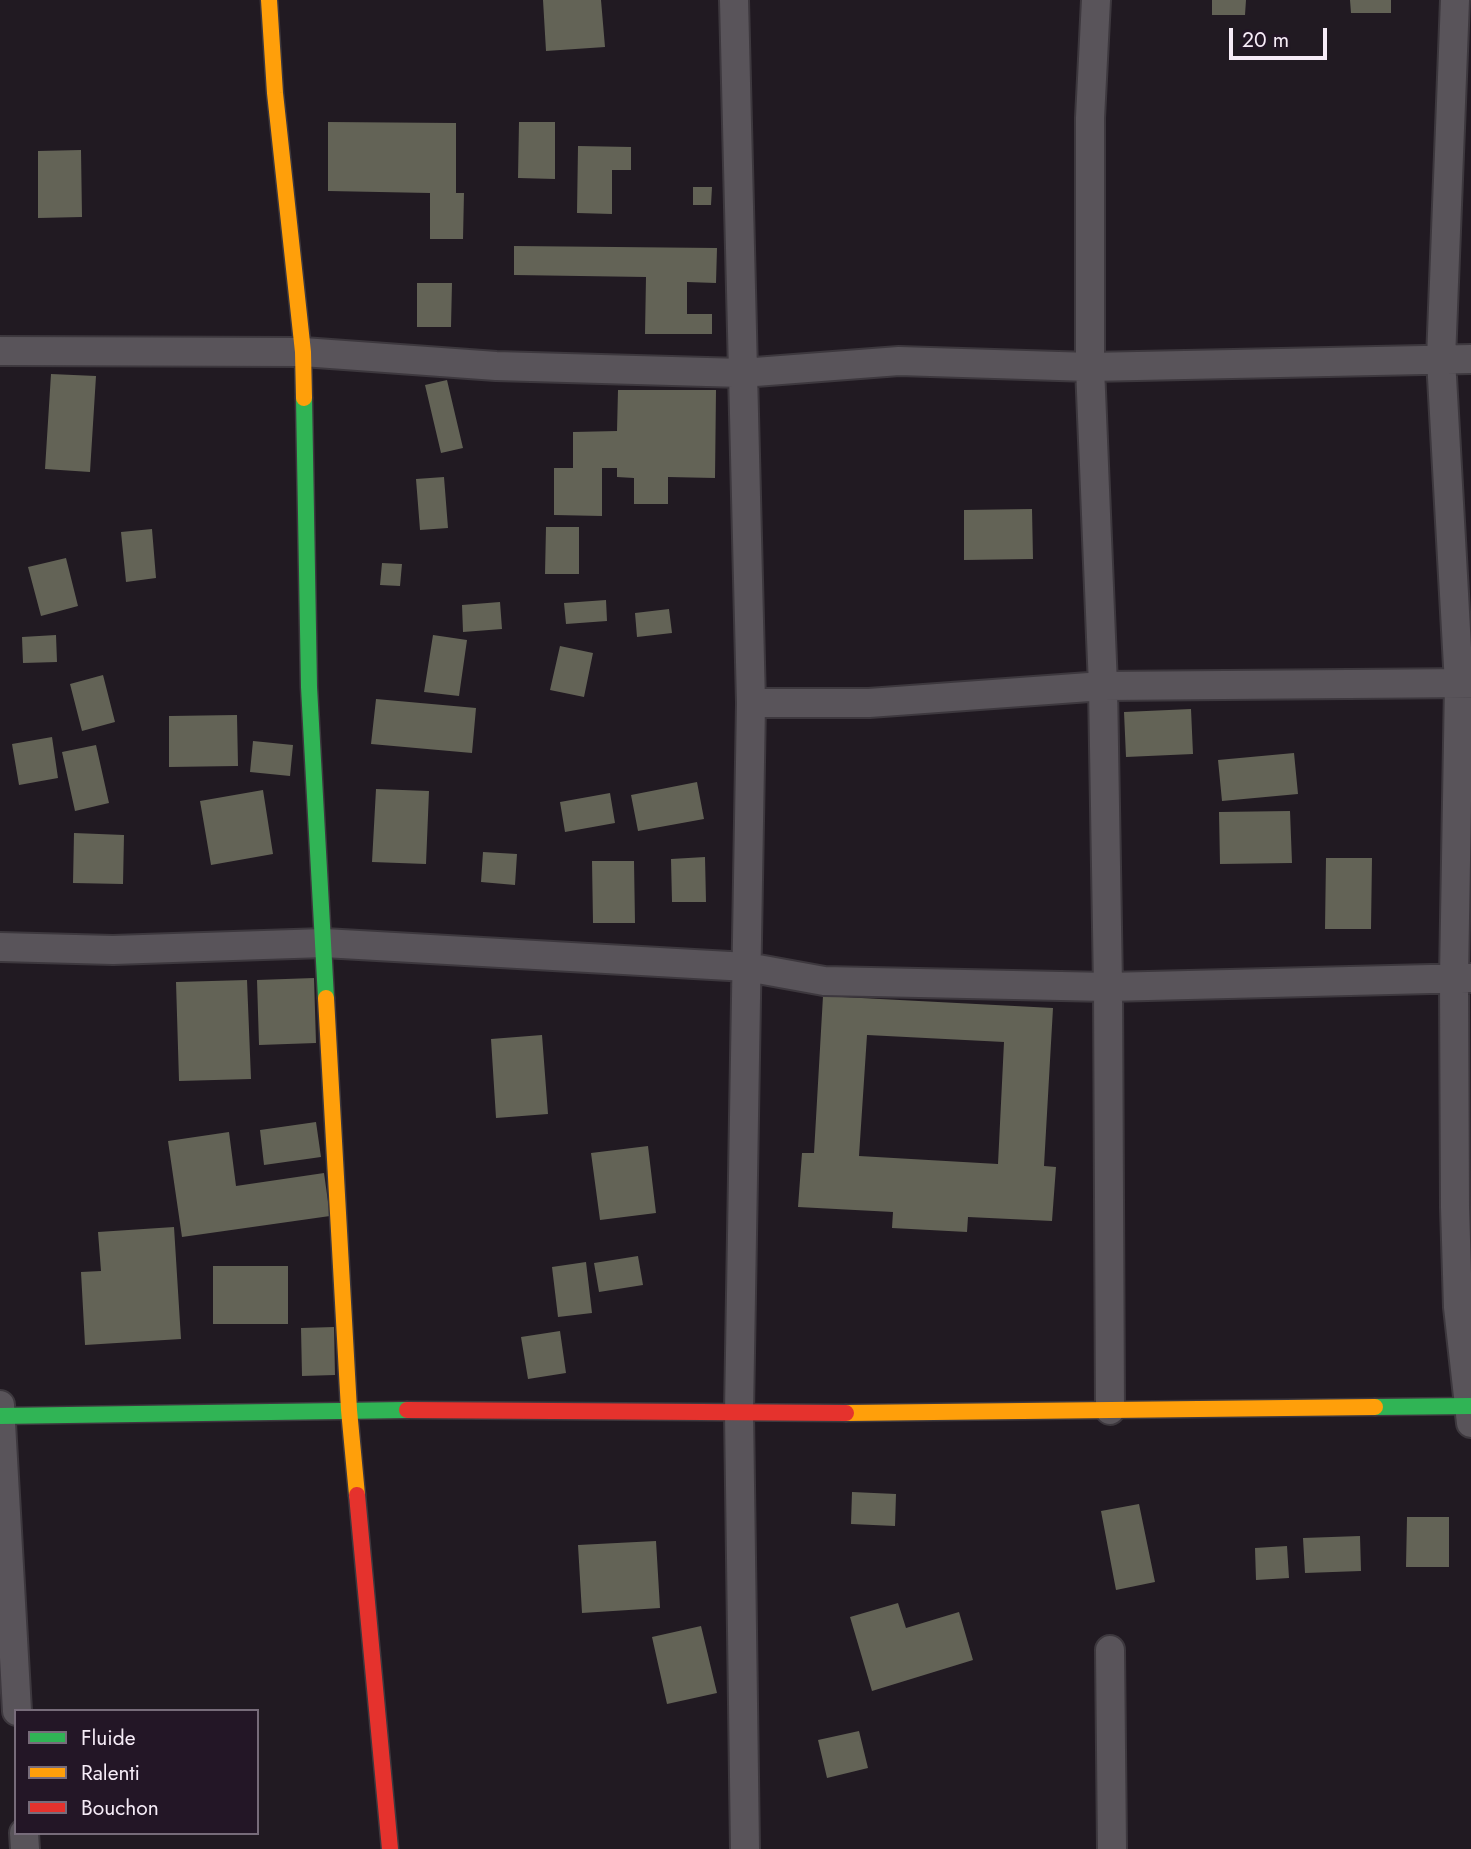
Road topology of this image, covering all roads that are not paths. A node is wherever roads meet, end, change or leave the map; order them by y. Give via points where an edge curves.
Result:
1 (269, 0) edge
2 (734, 0) edge
3 (1096, 0) edge
4 (1455, 0) edge
5 (0, 351) edge
6 (303, 352) junction
7 (1441, 359) junction
8 (1471, 359) edge
9 (1090, 367) junction
10 (742, 373) junction
11 (1465, 683) edge
12 (1102, 686) junction
13 (751, 703) junction
14 (324, 943) junction
15 (0, 947) edge
16 (747, 967) junction
17 (1463, 978) edge
18 (1108, 987) junction
19 (0, 1405) edge
20 (349, 1410) junction
21 (1110, 1410) junction
22 (739, 1412) junction
23 (1470, 1412) edge
24 (0, 1416) edge
25 (1110, 1650) dead end
26 (17, 1709) edge
27 (390, 1849) edge
28 (745, 1849) edge
29 (1112, 1849) edge

1 - 6 street
2 - 10 street
3 - 9 street via 1090,118
4 - 7 street
5 - 6 street
6 - 10 street via 496,366
6 - 14 street via 309,687
7 - 8 street
7 - 9 street
7 - 11 street
9 - 10 street via 899,361
9 - 12 street
10 - 13 street
11 - 12 street
11 - 17 street
12 - 13 street via 869,703
12 - 18 street
13 - 16 street
14 - 15 street via 113,950
14 - 16 street
14 - 20 street
16 - 18 street via 824,981
16 - 22 street
17 - 18 street
17 - 23 street via 1455,1220 1458,1307
18 - 21 street
19 - 24 street
20 - 22 street
20 - 24 street
20 - 27 street
21 - 22 street
21 - 23 street
22 - 28 street
24 - 26 street
25 - 29 street

